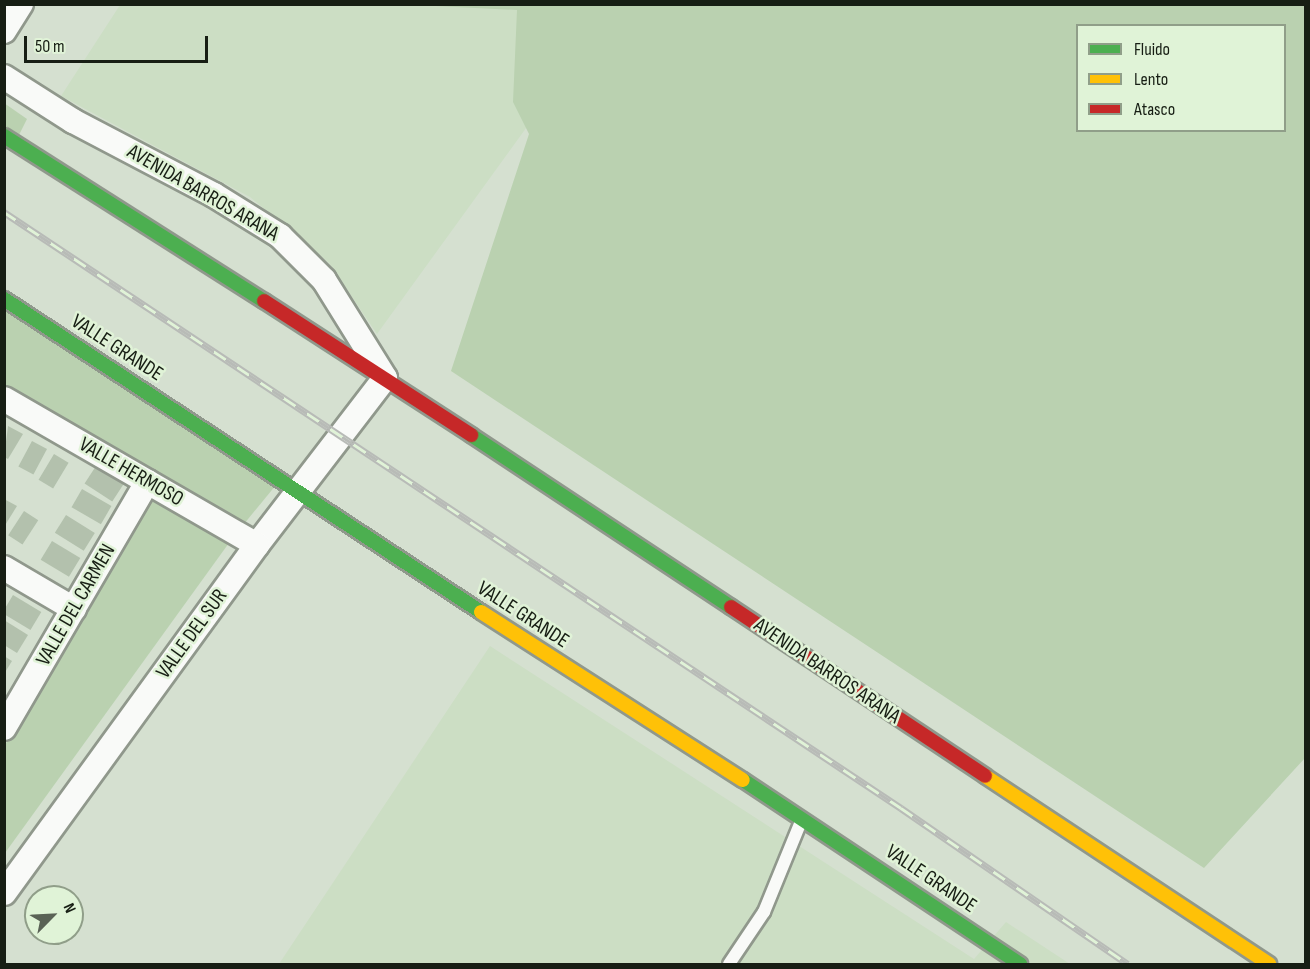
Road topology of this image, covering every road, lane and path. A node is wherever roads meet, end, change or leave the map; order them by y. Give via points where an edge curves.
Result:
1 (21, 4) edge
2 (4, 31) edge
3 (4, 77) edge
4 (4, 136) edge
5 (4, 299) edge
6 (385, 378) junction
7 (4, 399) edge
8 (147, 482) junction
9 (299, 492) junction
10 (257, 545) junction
11 (4, 568) edge
12 (74, 609) junction
13 (4, 728) edge
14 (802, 818) junction
15 (4, 893) edge
16 (729, 964) edge
17 (1020, 964) edge
18 (1269, 964) edge

1 - 2 street
3 - 6 street, AVENIDA BARROS ARANA via 73,121 214,195 280,237 324,280
4 - 6 main road, AVENIDA BARROS ARANA
5 - 9 main road, VALLE GRANDE
6 - 9 street, VALLE DEL SUR
6 - 18 main road, AVENIDA BARROS ARANA
7 - 8 street, VALLE HERMOSO
8 - 10 street, VALLE HERMOSO
8 - 12 street, VALLE DEL CARMEN
9 - 10 street, VALLE DEL SUR
9 - 14 main road, VALLE GRANDE
10 - 15 street, VALLE DEL SUR
11 - 12 street
12 - 13 street, VALLE DEL CARMEN
14 - 16 lane via 764,912
14 - 17 main road, VALLE GRANDE

